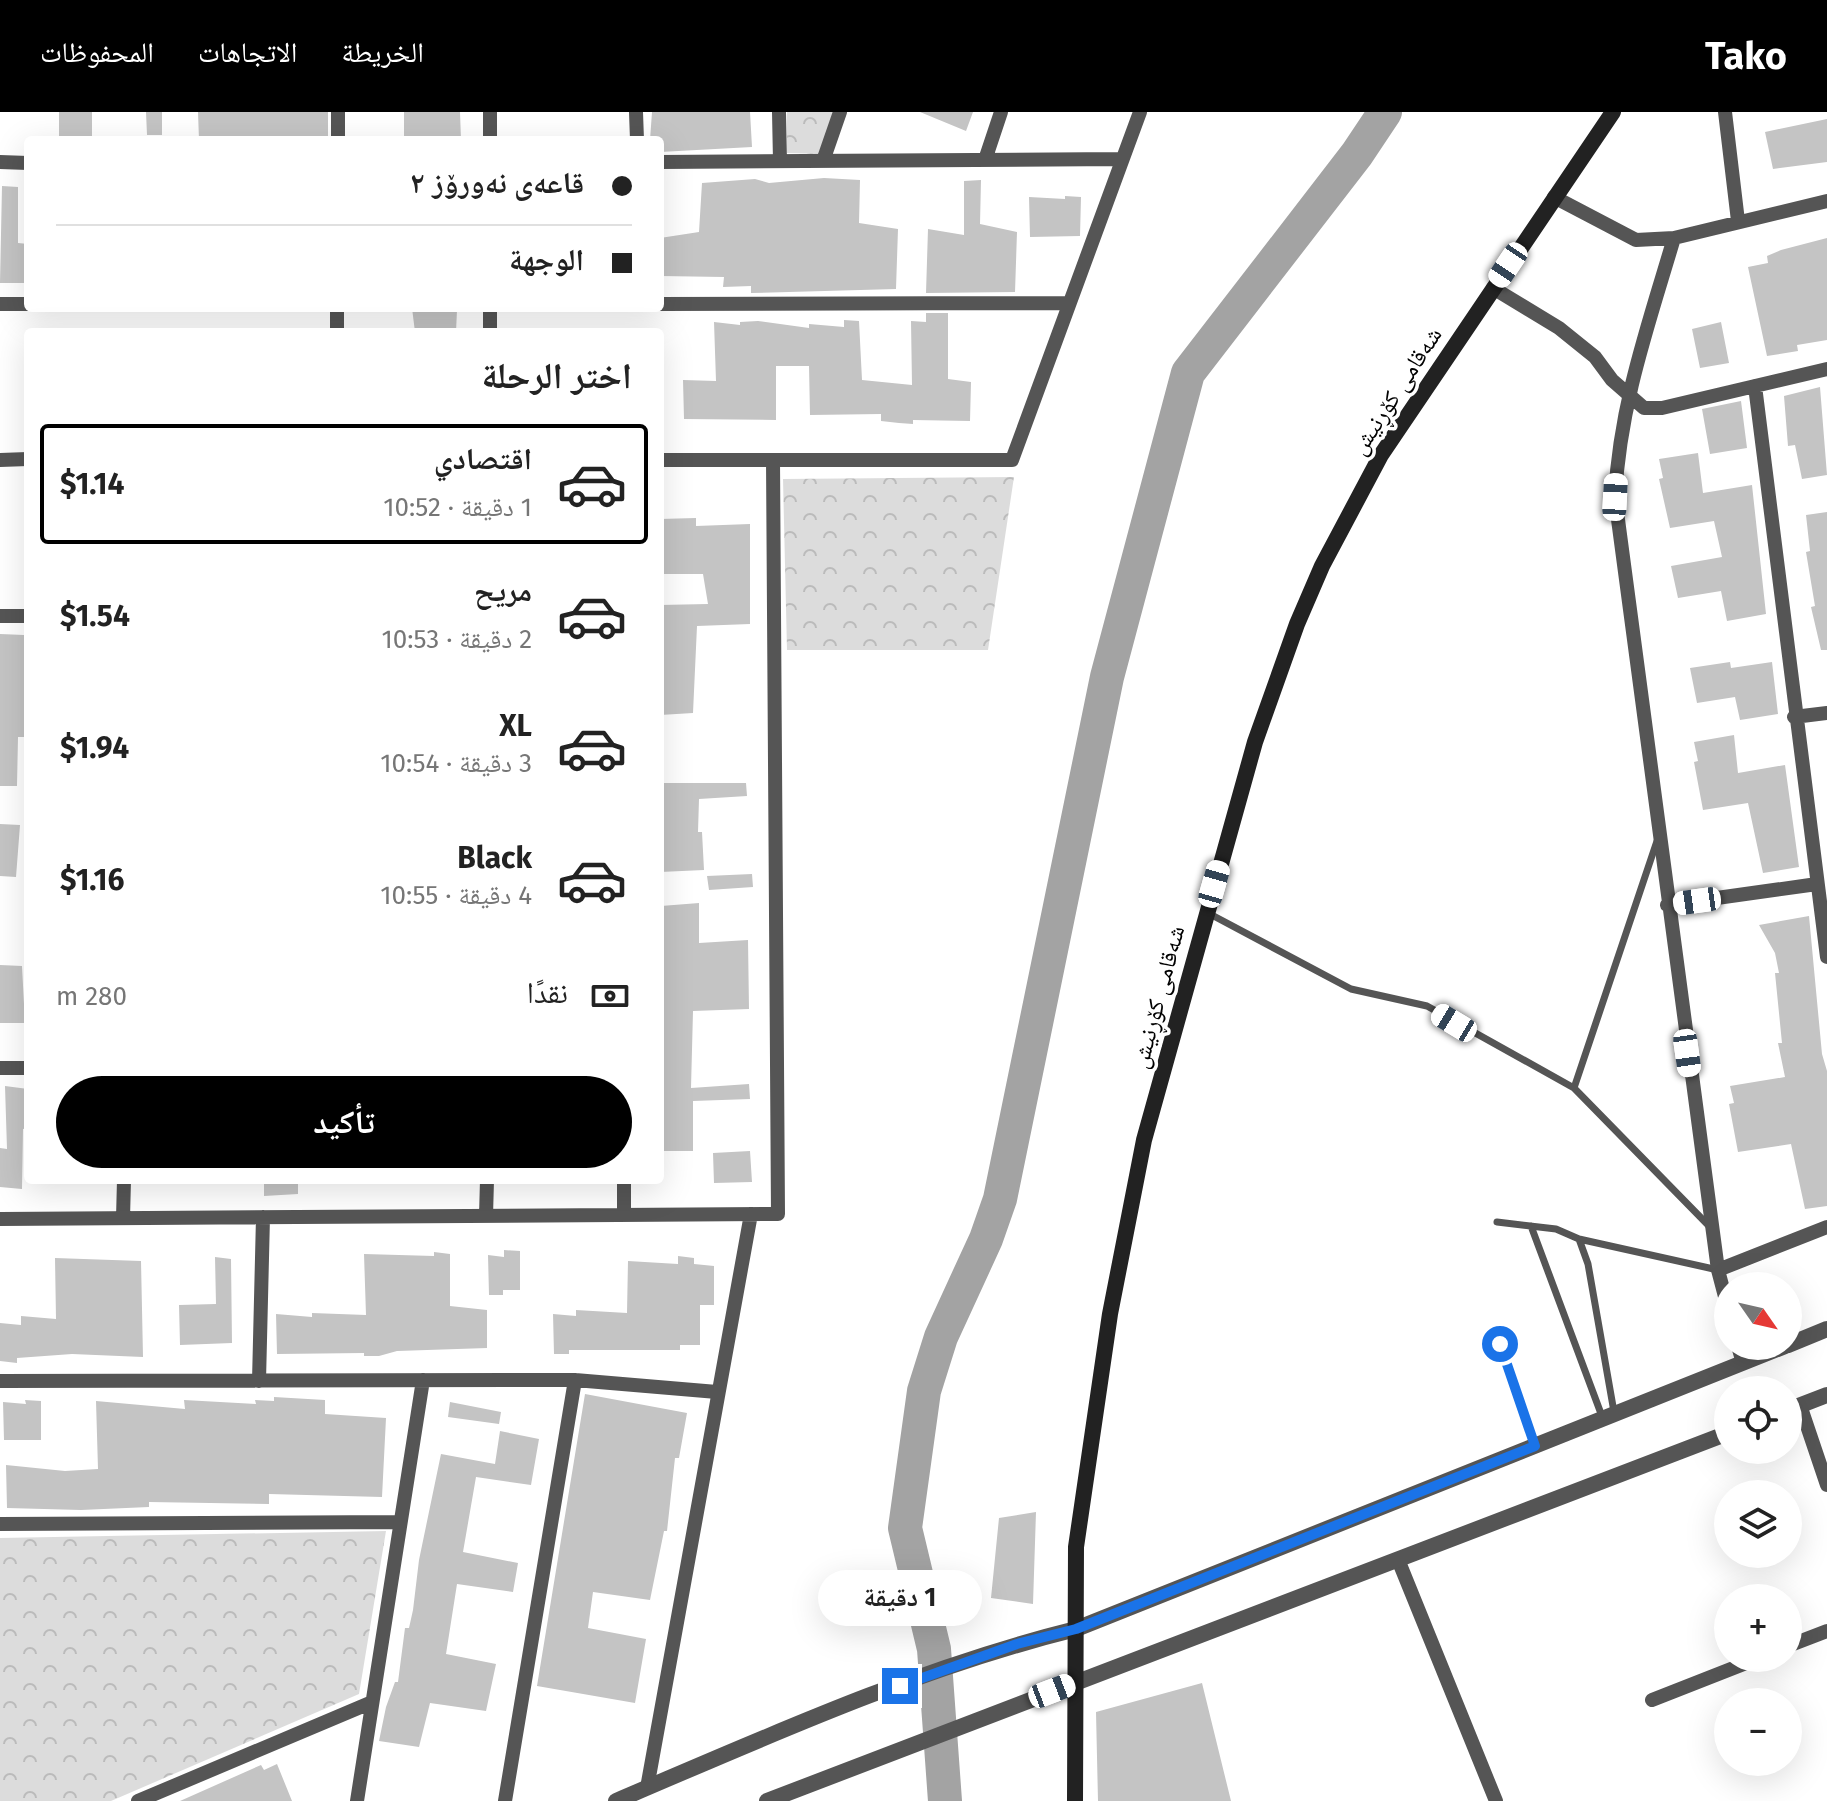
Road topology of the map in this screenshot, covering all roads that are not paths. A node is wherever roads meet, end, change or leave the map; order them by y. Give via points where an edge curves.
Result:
1 (338, 112) edge
2 (490, 112) edge
3 (636, 112) edge
4 (779, 112) edge
5 (840, 112) edge
6 (1001, 112) edge
7 (1140, 112) edge
8 (1613, 112) edge
9 (1725, 112) edge
10 (338, 136) edge
11 (490, 136) edge
12 (637, 136) edge
13 (1122, 159) junction
14 (985, 160) junction
15 (780, 161) junction
16 (823, 161) junction
17 (0, 162) edge
18 (664, 162) edge
19 (24, 163) edge
20 (1554, 197) junction
21 (1827, 201) edge
22 (1738, 221) junction
23 (1674, 238) junction
24 (1493, 288) junction
25 (1068, 303) junction
26 (0, 304) edge
27 (24, 304) edge
28 (664, 304) edge
29 (1827, 369) edge
30 (1755, 386) junction
31 (1628, 394) junction
32 (24, 459) edge
33 (0, 460) edge
34 (664, 460) edge
35 (773, 460) junction
36 (0, 616) edge
37 (24, 616) edge
38 (1827, 713) edge
39 (1794, 717) junction
40 (1658, 839) junction
41 (1817, 884) junction
42 (1667, 905) junction
43 (1206, 912) junction
44 (1827, 957) edge
45 (0, 1068) edge
46 (24, 1068) edge
47 (1574, 1088) junction
48 (124, 1184) edge
49 (487, 1184) edge
50 (624, 1184) edge
51 (751, 1214) junction
52 (624, 1215) junction
53 (486, 1216) junction
54 (263, 1217) junction
55 (123, 1218) junction
56 (0, 1219) edge
57 (1497, 1222) dead end
58 (1531, 1226) junction
59 (1827, 1227) edge
60 (1712, 1230) junction
61 (1579, 1239) junction
62 (1718, 1270) junction
63 (1827, 1329) edge
64 (1802, 1339) edge
65 (1500, 1344) dead end
66 (1742, 1360) edge
67 (1750, 1360) edge
68 (1743, 1363) junction
69 (423, 1380) junction
70 (575, 1380) junction
71 (0, 1381) edge
72 (259, 1381) junction
73 (717, 1392) junction
74 (1827, 1395) edge
75 (1802, 1405) edge
76 (1609, 1416) junction
77 (1802, 1427) edge
78 (1714, 1438) edge
79 (1535, 1446) junction
80 (1827, 1485) edge
81 (399, 1522) junction
82 (0, 1524) edge
83 (1399, 1562) junction
84 (1076, 1629) junction
85 (1827, 1631) edge
86 (1802, 1641) edge
87 (1723, 1672) edge
88 (1075, 1682) junction
89 (1652, 1700) dead end
90 (370, 1703) junction
91 (647, 1788) junction
92 (138, 1801) edge
93 (357, 1801) edge
94 (505, 1801) edge
95 (616, 1801) edge
96 (767, 1801) edge
97 (1075, 1801) edge
98 (1496, 1801) edge

1 - 10 street
2 - 11 street
3 - 12 street
4 - 15 street
5 - 16 street
6 - 14 street
7 - 13 street
8 - 20 main road, شەقامی کۆڕنیش
9 - 22 street
13 - 14 street
13 - 25 street
14 - 16 street
15 - 16 street
15 - 18 street
17 - 19 street
20 - 23 street via 1636,240
20 - 24 main road, شەقامی کۆڕنیش
21 - 22 street
22 - 23 street
23 - 31 street
24 - 31 street via 1559,328
24 - 43 main road, شەقامی کۆڕنیش via 1381,455 1322,566 1255,742
25 - 28 street
25 - 35 street via 1012,460
26 - 27 street
29 - 30 street
30 - 31 street via 1662,408 1644,408
30 - 39 street
31 - 40 street via 1618,441 1615,497
32 - 33 street
34 - 35 street
35 - 51 street via 778,1214
36 - 37 street
38 - 39 street
39 - 41 street
40 - 42 street
40 - 47 lane
41 - 42 street
41 - 44 street
42 - 60 street
43 - 47 lane via 1351,989 1427,1006
43 - 84 main road, شەقامی کۆڕنیش via 1144,1140 1112,1299 1079,1518
45 - 46 street
47 - 60 lane
48 - 55 street
49 - 53 street
50 - 52 street
51 - 52 street
51 - 73 street
52 - 53 street
53 - 54 street
54 - 55 street
54 - 72 street
55 - 56 street
57 - 58 lane
58 - 61 lane
58 - 76 lane
59 - 62 street
60 - 62 street
61 - 62 lane
61 - 76 lane via 1588,1264
63 - 64 street
65 - 79 lane
66 - 68 street
67 - 68 street
68 - 76 street
69 - 70 street
69 - 72 street
69 - 81 street
70 - 73 street
70 - 94 street
71 - 72 street
73 - 91 street
74 - 75 street
76 - 79 street
77 - 80 street
78 - 83 street
79 - 84 street
81 - 82 street
81 - 90 street
83 - 88 street
83 - 98 street
84 - 88 main road, شەقامی کۆڕنیش
84 - 91 street via 1017,1644 871,1697
85 - 86 street
87 - 89 street
88 - 96 street
88 - 97 main road, شەقامی کۆڕنیش
90 - 92 street
90 - 93 street
91 - 95 street

